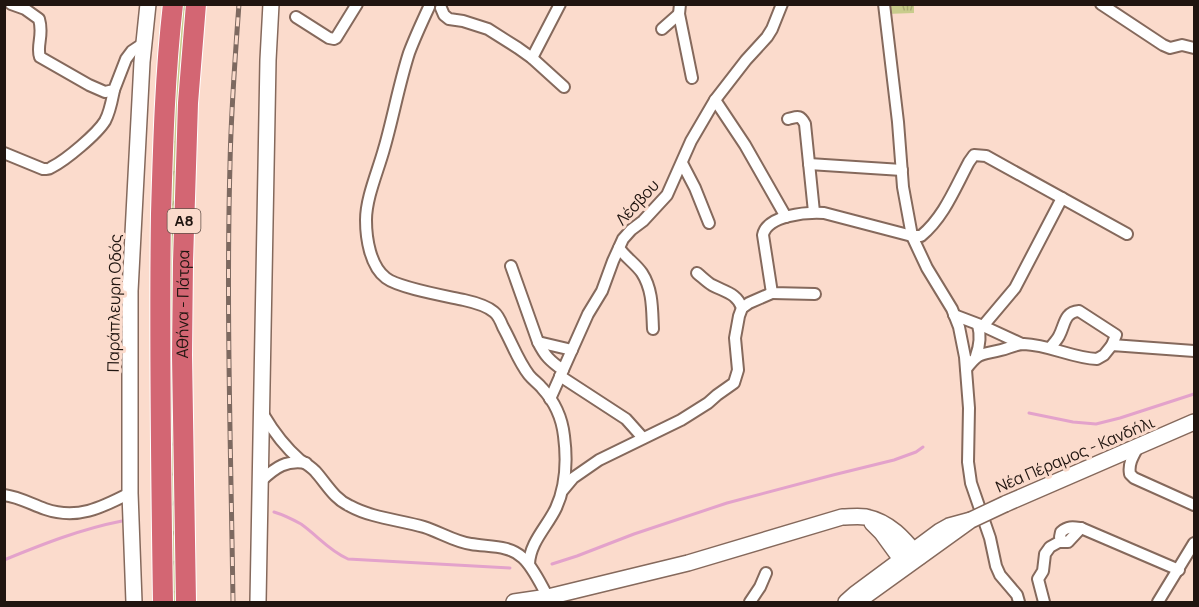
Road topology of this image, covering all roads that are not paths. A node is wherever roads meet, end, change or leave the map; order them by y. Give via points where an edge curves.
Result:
1 (11, 4) edge
2 (148, 4) edge
3 (173, 4) edge
4 (196, 4) edge
5 (272, 4) edge
6 (357, 4) edge
7 (560, 4) edge
8 (782, 4) edge
9 (884, 4) edge
10 (1101, 4) edge
11 (427, 6) edge
12 (445, 6) edge
13 (679, 9) edge
14 (296, 17) dead end
15 (662, 29) dead end
16 (144, 43) junction
17 (1194, 48) edge
18 (532, 58) junction
19 (692, 78) dead end
20 (564, 87) dead end
21 (114, 90) junction
22 (715, 100) junction
23 (788, 119) dead end
24 (4, 153) edge
25 (682, 163) junction
26 (809, 164) junction
27 (902, 170) junction
28 (1062, 198) junction
29 (814, 212) junction
30 (786, 217) junction
31 (709, 224) dead end
32 (1127, 234) dead end
33 (912, 236) junction
34 (619, 248) junction
35 (511, 266) dead end
36 (697, 273) dead end
37 (772, 293) junction
38 (815, 294) dead end
39 (742, 308) junction
40 (954, 315) junction
41 (981, 325) junction
42 (653, 330) dead end
43 (538, 342) junction
44 (1022, 344) junction
45 (1112, 345) junction
46 (1050, 348) junction
47 (572, 350) junction
48 (1194, 351) edge
49 (976, 356) junction
50 (966, 369) junction
51 (561, 373) junction
52 (550, 399) junction
53 (263, 414) junction
54 (1194, 422) edge
55 (643, 438) junction
56 (1138, 447) junction
57 (306, 464) junction
58 (261, 480) junction
59 (561, 492) junction
60 (130, 493) junction
61 (4, 495) edge
62 (1194, 505) edge
63 (865, 517) junction
64 (1194, 543) edge
65 (916, 553) junction
66 (903, 563) junction
67 (529, 564) junction
68 (1179, 570) junction
69 (766, 573) dead end
70 (551, 600) edge
71 (134, 603) edge
72 (163, 603) edge
73 (186, 603) edge
74 (258, 603) edge
75 (514, 603) edge
76 (750, 603) edge
77 (846, 603) edge
78 (857, 603) edge
79 (1019, 603) edge
80 (1044, 603) edge
81 (1158, 603) edge

1 - 21 street via 39,19 40,57 98,89
2 - 16 street, Παράπλευρη Οδός
3 - 72 highway, Αθήνα - Πάτρα / Α8 via 160,262
4 - 73 highway, Αθήνα - Πάτρα / Α8 via 188,103 183,262
5 - 53 street
6 - 14 street via 334,39
7 - 18 street
8 - 22 street, Λέσβου via 767,37
9 - 27 street
10 - 17 street via 1163,45
11 - 12 street
11 - 52 street via 409,53 368,201 366,219 372,255 378,270 394,282 473,302 494,312 530,376
12 - 18 street via 444,15 449,19 488,28
13 - 15 street
13 - 19 street
16 - 21 street via 126,59
16 - 60 street, Παράπλευρη Οδός via 130,291
18 - 20 street
21 - 24 street via 105,122 50,169
22 - 25 street, Λέσβου
22 - 30 street
23 - 26 street via 798,116 805,124
25 - 31 street
25 - 34 street, Λέσβου via 667,195 631,230
26 - 27 street
26 - 29 street
27 - 33 street
28 - 32 street
28 - 33 street via 986,156 974,155 934,224 921,236
28 - 41 street via 1015,288
29 - 30 street
29 - 33 street
30 - 37 street via 764,229
33 - 40 street
34 - 42 street via 641,271 647,284
34 - 47 street, Λέσβου
35 - 43 street
36 - 39 street via 709,284 737,297
37 - 38 street
37 - 39 street
39 - 55 street via 735,338 738,370 734,383 695,412
40 - 41 street
40 - 50 street
41 - 44 street
41 - 49 street
43 - 47 street
43 - 51 street
44 - 46 street
44 - 49 street
45 - 46 street via 1097,359
45 - 46 street via 1116,335 1079,311 1072,311
45 - 48 street
47 - 51 street, Λέσβου
49 - 50 street
50 - 79 street via 971,483 996,566
51 - 52 street, Λέσβου
51 - 55 street via 626,419
52 - 59 street via 558,414 566,451
53 - 57 street via 273,432
53 - 58 street
54 - 56 street, Νέα Πέραμος - Κανδήλι
55 - 59 street via 599,460
56 - 62 street via 1131,459 1130,474
56 - 65 street, Νέα Πέραμος - Κανδήλι, bridge via 971,520
57 - 58 street via 286,463
57 - 67 street via 350,506 470,544 503,548
58 - 74 street
59 - 67 street via 530,554
60 - 61 street via 100,508 73,514
60 - 71 street, Παράπλευρη Οδός
63 - 65 street via 893,529
63 - 66 street
63 - 70 street via 842,517
64 - 68 street
65 - 66 street, Νέα Πέραμος - Κανδήλι
66 - 77 street, Νέα Πέραμος - Κανδήλι
66 - 78 street, Νέα Πέραμος - Κανδήλι
67 - 70 street
68 - 80 street via 1081,528 1068,542 1059,542 1045,554 1038,579
68 - 81 street
69 - 76 street
70 - 75 street

